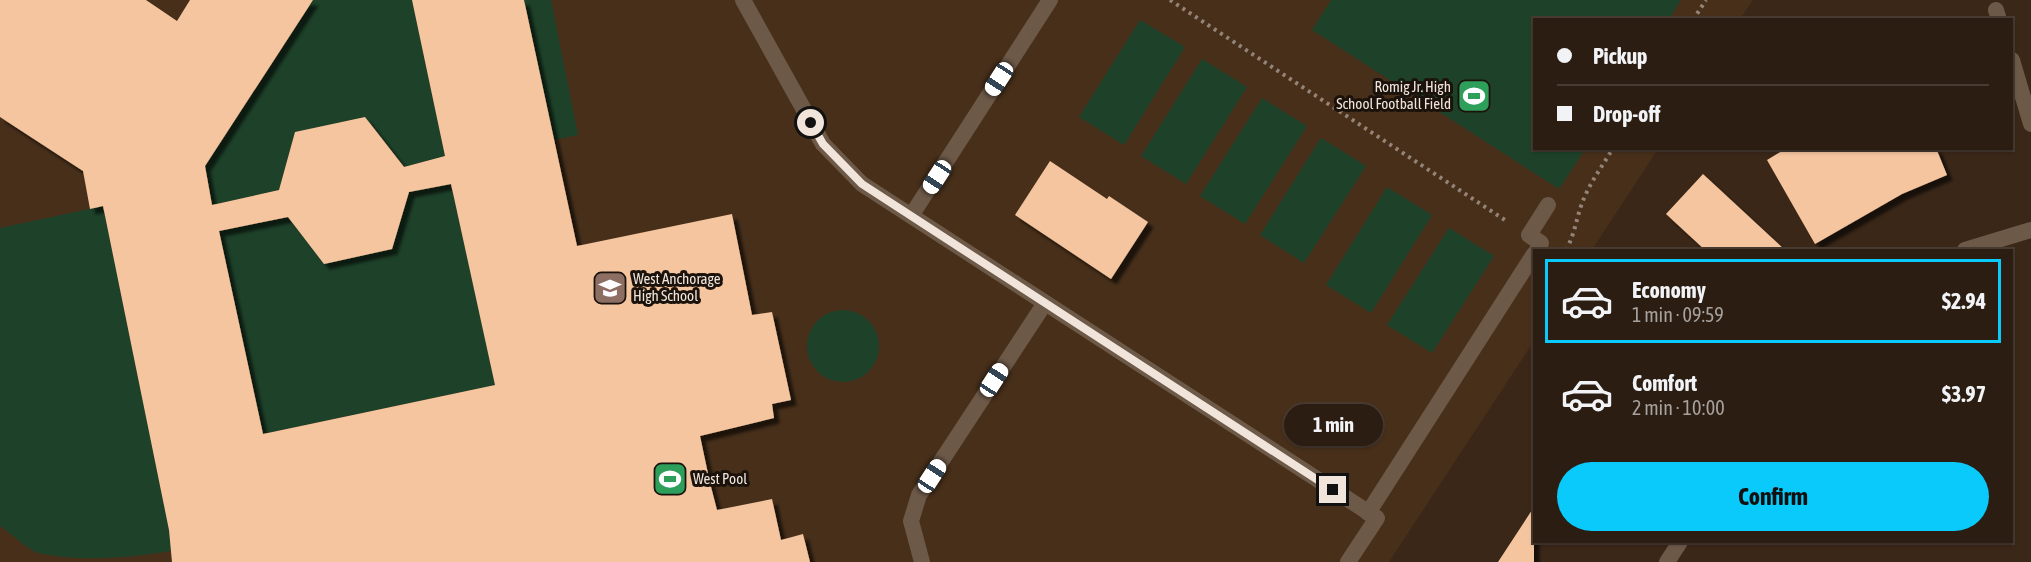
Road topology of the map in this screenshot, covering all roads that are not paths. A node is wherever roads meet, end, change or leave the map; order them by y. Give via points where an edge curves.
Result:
1 (743, 0) edge
2 (1050, 0) edge
3 (2013, 63) edge
4 (2031, 124) edge
5 (1548, 205) dead end
6 (912, 216) junction
7 (2031, 230) edge
8 (1538, 249) edge
9 (1968, 249) edge
10 (1533, 257) edge
11 (1045, 303) junction
12 (1368, 513) junction
13 (1679, 543) edge
14 (922, 562) edge
15 (1348, 562) edge
16 (1667, 562) edge

1 - 6 street via 823,144 862,184
2 - 6 street
3 - 4 street
5 - 8 street via 1529,235 1541,243
6 - 11 street
7 - 9 street
10 - 12 street
11 - 12 street
11 - 14 street via 919,495 911,521
12 - 15 street via 1377,518
13 - 16 street

